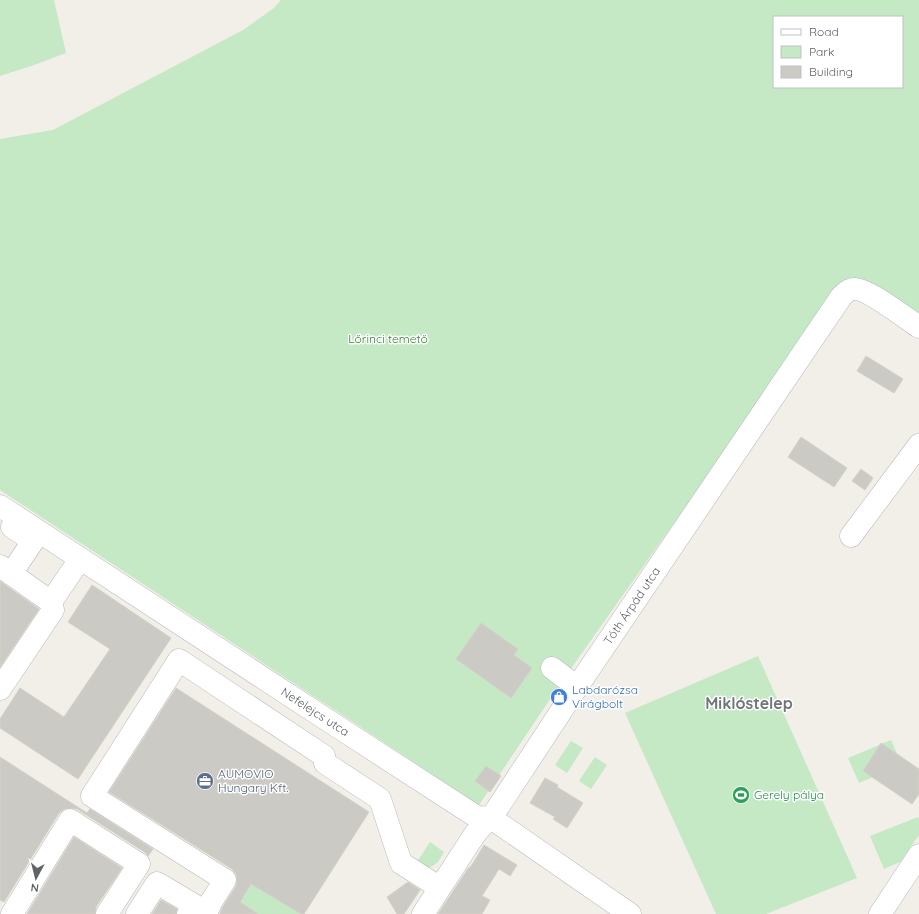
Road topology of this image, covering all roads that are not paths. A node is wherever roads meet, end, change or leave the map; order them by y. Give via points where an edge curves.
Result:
1 (919, 328) edge
2 (919, 445) edge
3 (0, 506) edge
4 (0, 519) edge
5 (850, 536) dead end
6 (80, 559) junction
7 (6, 570) edge
8 (51, 602) junction
9 (552, 668) dead end
10 (578, 687) junction
11 (0, 689) edge
12 (491, 818) junction
13 (919, 855) edge
14 (440, 888) junction
15 (12, 914) edge
16 (107, 914) edge
17 (137, 914) edge
18 (188, 914) edge
19 (206, 914) edge
20 (423, 914) edge
21 (630, 914) edge
22 (880, 914) edge

1 - 10 street, Tóth Árpád utca via 866,292 855,289 841,297
2 - 5 street
3 - 6 street, Nefelejcs utca
4 - 7 street via 33,541
6 - 8 street
6 - 12 street, Nefelejcs utca via 477,817
7 - 8 street
8 - 11 street via 53,610
9 - 10 street
10 - 12 street, Tóth Árpád utca
12 - 14 street, Tóth Árpád utca via 475,834
12 - 21 street, Nefelejcs utca
13 - 22 street
14 - 19 street via 400,862 380,799 325,763 324,756 179,660 92,796 225,880
14 - 20 street, Tóth Árpád utca
15 - 16 street via 70,820 139,864
17 - 18 street via 156,883 194,905

